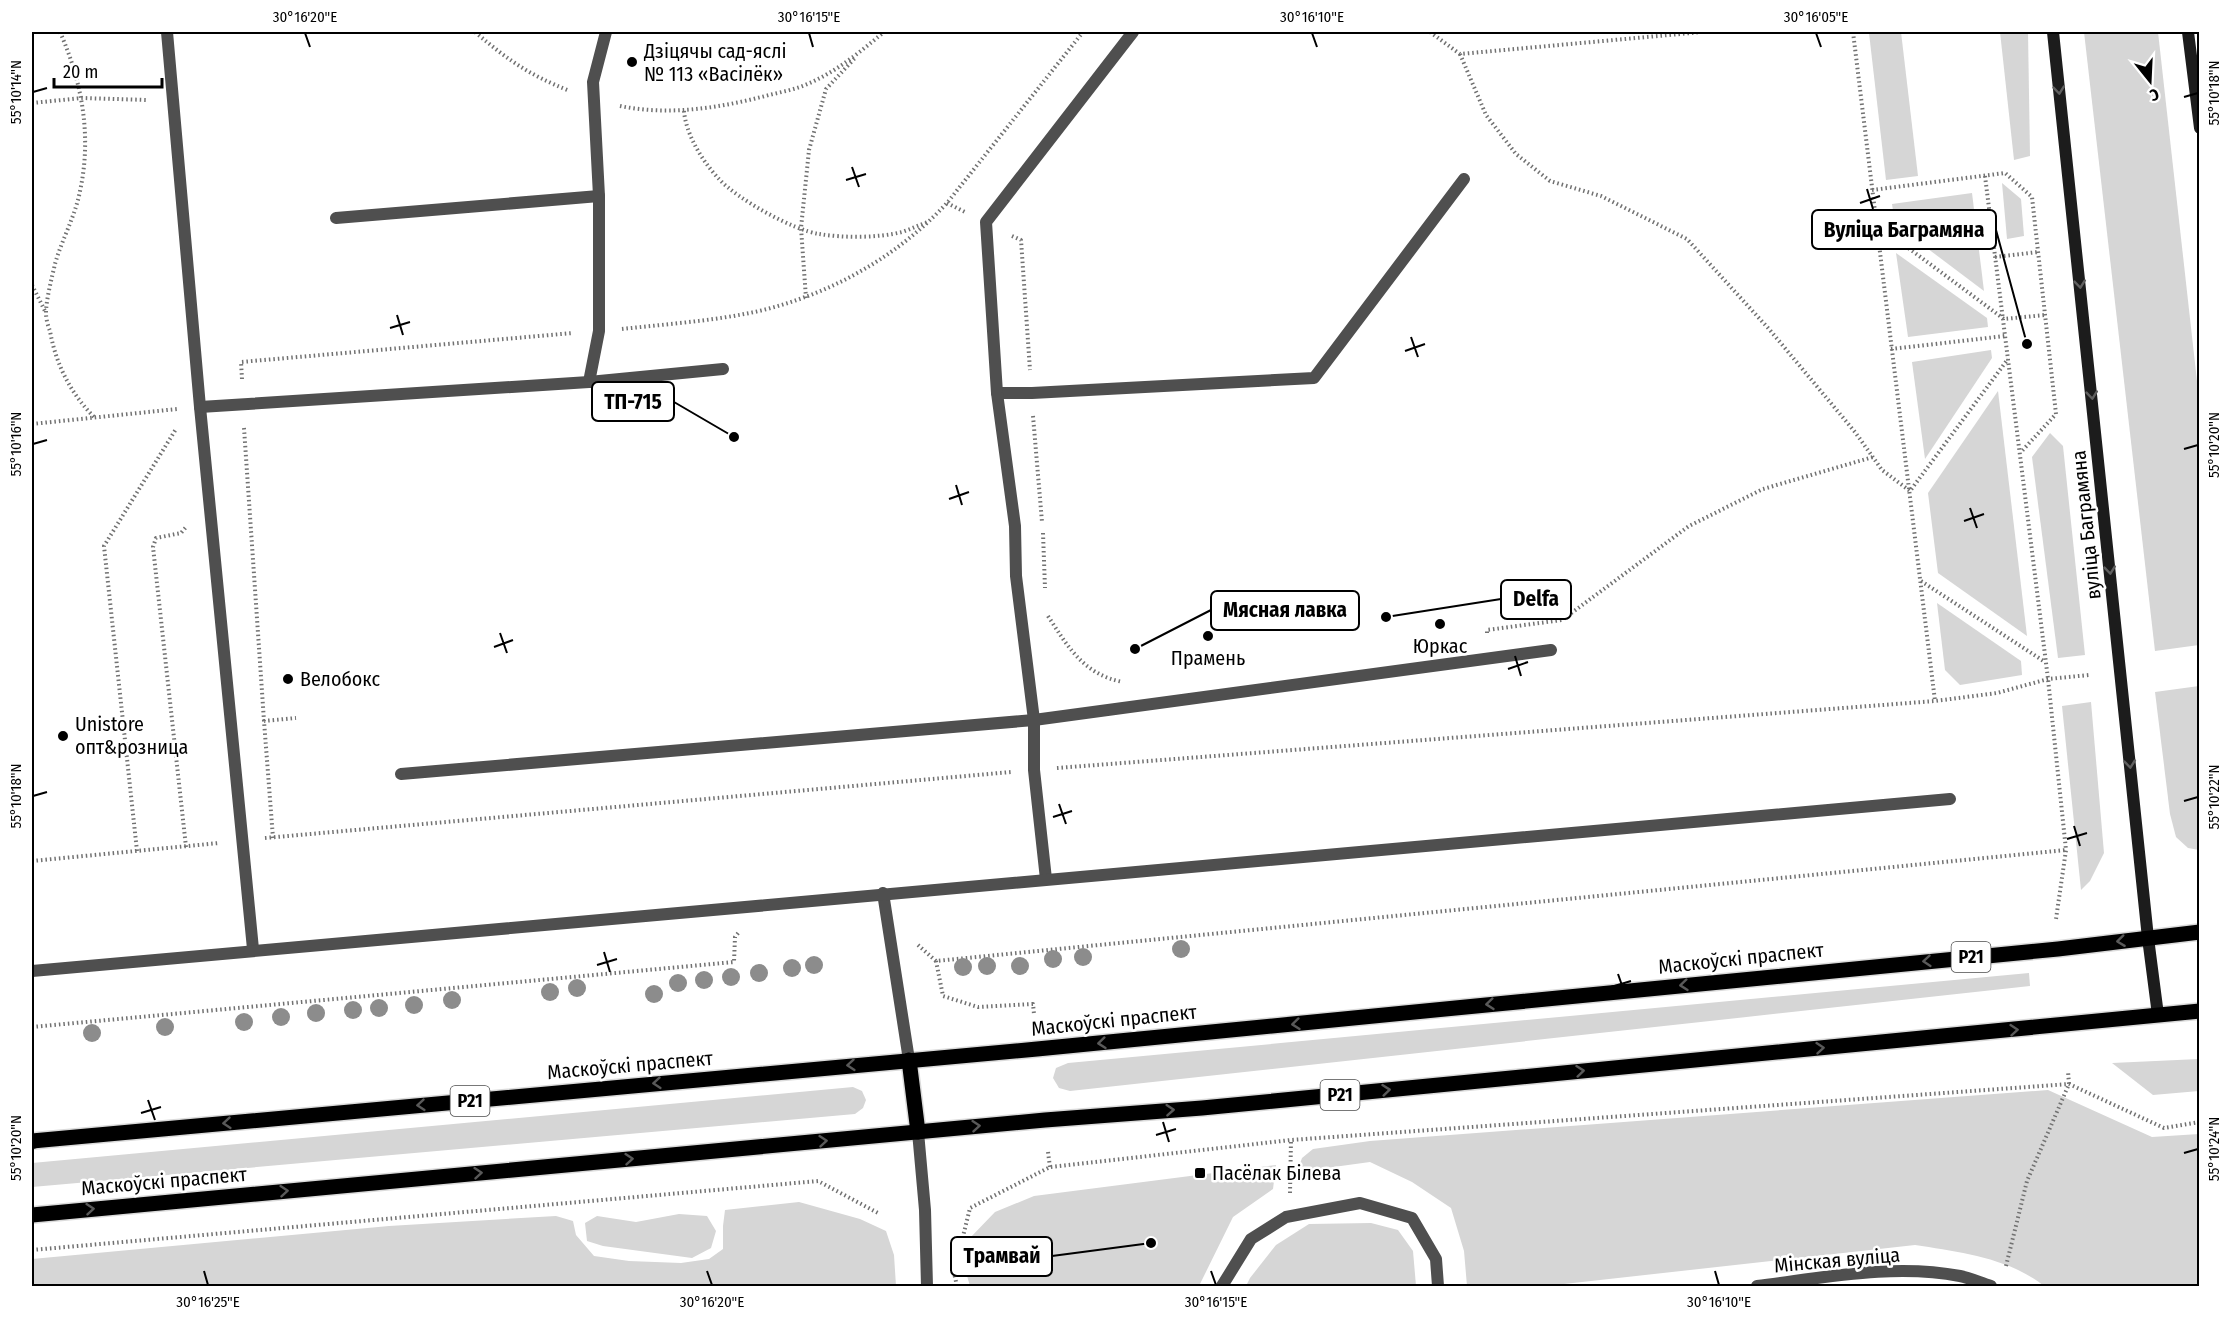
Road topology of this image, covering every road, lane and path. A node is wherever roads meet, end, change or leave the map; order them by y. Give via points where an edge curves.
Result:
1 (60, 32) edge
2 (166, 32) edge
3 (474, 32) edge
4 (606, 32) edge
5 (884, 32) edge
6 (1132, 32) edge
7 (1430, 32) edge
8 (1702, 32) edge
9 (1853, 32) edge
10 (2053, 32) edge
11 (2188, 32) edge
12 (869, 45) junction
13 (1460, 54) junction
14 (2197, 88) edge
15 (82, 98) junction
16 (173, 100) junction
17 (595, 101) junction
18 (32, 103) edge
19 (684, 111) junction
20 (2199, 128) edge
21 (1985, 176) junction
22 (1464, 179) dead end
23 (1872, 190) junction
24 (599, 196) junction
25 (947, 203) dead end
26 (336, 218) dead end
27 (931, 220) dead end
28 (986, 222) junction
29 (1876, 224) junction
30 (801, 228) junction
31 (2038, 252) junction
32 (1995, 257) junction
33 (32, 285) edge
34 (806, 298) dead end
35 (46, 313) junction
36 (2045, 315) junction
37 (2004, 319) junction
38 (2006, 336) junction
39 (1891, 349) junction
40 (2008, 359) junction
41 (723, 369) dead end
42 (589, 382) junction
43 (997, 393) junction
44 (1032, 393) junction
45 (200, 407) junction
46 (179, 417) dead end
47 (95, 418) junction
48 (32, 424) edge
49 (180, 436) dead end
50 (2020, 452) junction
51 (1873, 457) junction
52 (1910, 491) junction
53 (189, 523) dead end
54 (1920, 580) junction
55 (1045, 592) dead end
56 (1046, 624) dead end
57 (1487, 638) dead end
58 (1551, 650) dead end
59 (2046, 662) junction
60 (1121, 686) dead end
61 (1935, 701) dead end
62 (296, 718) dead end
63 (1034, 720) junction
64 (401, 774) dead end
65 (1950, 799) dead end
66 (273, 837) dead end
67 (186, 848) dead end
68 (2066, 850) junction
69 (137, 851) dead end
70 (1046, 879) junction
71 (883, 893) junction
72 (767, 904) junction
73 (2056, 919) dead end
74 (2199, 932) edge
75 (2148, 938) junction
76 (916, 944) dead end
77 (253, 949) junction
78 (936, 961) junction
79 (32, 971) edge
80 (2199, 1011) edge
81 (1034, 1014) dead end
82 (2158, 1015) junction
83 (32, 1027) edge
84 (909, 1060) junction
85 (2068, 1071) dead end
86 (2069, 1084) junction
87 (2199, 1122) edge
88 (918, 1132) junction
89 (1291, 1140) junction
90 (32, 1142) edge
91 (1048, 1152) dead end
92 (1050, 1167) junction
93 (878, 1213) dead end
94 (32, 1215) edge
95 (1286, 1217) junction
96 (32, 1250) edge
97 (2004, 1276) dead end
98 (927, 1287) edge
99 (957, 1287) edge
100 (1222, 1287) edge
101 (1438, 1287) edge
102 (1757, 1287) edge
103 (1991, 1287) edge

1 - 15 path via 73,60
2 - 16 street
3 - 17 path via 509,61 541,80
4 - 17 street via 593,82
5 - 12 path
6 - 28 street
7 - 13 path
8 - 13 path
9 - 23 path
10 -> 75 street, вуліца Баграмяна
11 - 14 street
12 - 19 path via 845,64 804,85
12 - 30 path via 826,88 809,150
13 - 51 path via 1486,115 1516,154 1550,181 1600,196 1687,240 1769,329
14 - 20 street
15 - 16 path
15 - 18 path
15 - 35 path via 86,148 80,191 55,263
16 - 45 street
17 - 19 path via 642,111
17 - 24 street
19 - 30 path via 685,125 720,180 754,206
21 - 23 path
21 - 31 path via 2005,173 2032,197
21 - 32 path
22 - 44 street via 1314,378
23 - 29 path
24 - 26 street
24 - 42 street via 599,331
25 - 28 path
27 - 30 path via 901,232 854,237 818,234
28 - 43 street
28 - 44 path via 1020,240
29 - 37 path
29 - 39 path
30 - 34 path
31 - 32 path
31 - 36 path
32 - 37 path
33 - 35 path
35 - 47 path via 54,353 68,385
36 - 37 path
36 - 50 path via 2056,414
37 - 38 path
38 - 39 path
38 - 40 path
39 - 52 path
40 - 50 path
40 - 52 path
41 - 42 street
42 - 45 street
43 - 44 street
43 - 63 street
44 - 55 path
45 - 77 street
46 - 47 path via 178,408
47 - 48 path
49 - 69 path via 179,424 104,546
50 - 59 path
51 - 52 path via 1882,470
51 - 57 path via 1763,489 1689,526 1562,620 1487,630
52 - 54 path
53 - 67 path via 181,533 156,538 153,547
54 - 59 path
54 - 61 path
56 - 60 path via 1046,613 1071,653 1106,679 1132,683
58 - 63 street
59 - 68 path
62 - 66 path via 264,721
63 - 64 street
63 - 70 street via 1034,770
65 - 70 street
68 - 73 path
68 - 78 path
70 - 71 street
71 - 72 street
71 - 84 street
72 - 77 street
72 - 83 path via 735,937 734,962
74 - 75 main road, Маскоўскі праспект / Р21
75 - 82 street, вуліца Баграмяна
75 -> 84 main road, Маскоўскі праспект / Р21
76 - 78 path
77 - 79 street
78 - 81 path via 943,996 978,1007 1033,1004
80 - 82 main road, Маскоўскі праспект / Р21
88 -> 82 main road, Маскоўскі праспект / Р21
84 - 88 main road
84 -> 90 main road, Маскоўскі праспект / Р21
85 - 86 path
86 - 87 path via 2164,1128
86 - 89 path
86 - 97 path via 2027,1181
94 -> 88 main road, Маскоўскі праспект / Р21
88 - 98 street
89 - 92 path
89 - 95 path via 1291,1187
91 - 92 path
92 - 99 path via 970,1208 954,1273
93 - 96 path via 818,1181
95 - 100 street via 1251,1239
95 - 101 street via 1360,1203 1412,1218 1436,1259
102 - 103 street, Мінская вуліца via 1868,1273 1916,1272 1960,1276

